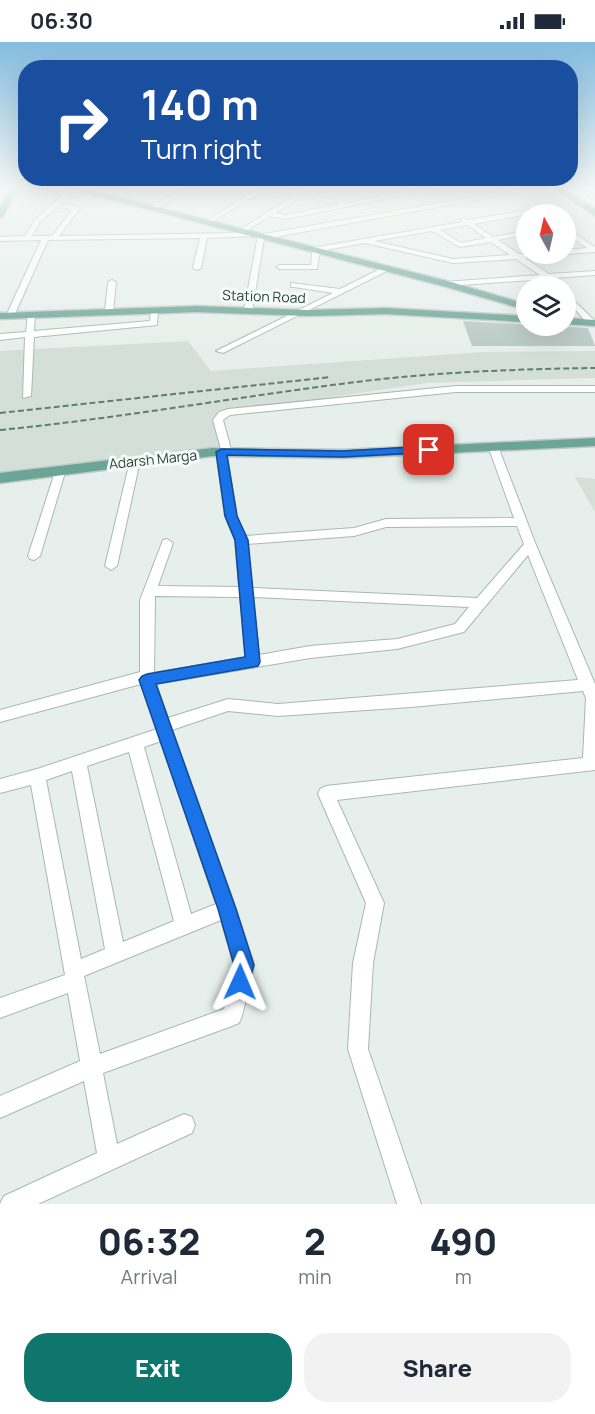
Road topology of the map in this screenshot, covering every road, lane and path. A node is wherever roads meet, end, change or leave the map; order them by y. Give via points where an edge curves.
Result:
1 (48, 242) edge
2 (203, 242) edge
3 (256, 242) edge
4 (281, 242) edge
5 (357, 242) edge
6 (369, 242) edge
7 (456, 242) edge
8 (475, 242) edge
9 (497, 242) edge
10 (583, 242) edge
11 (314, 251) junction
12 (576, 251) edge
13 (516, 255) edge
14 (516, 256) edge
15 (529, 264) edge
16 (280, 267) dead end
17 (197, 268) dead end
18 (387, 269) junction
19 (595, 273) edge
20 (547, 276) edge
21 (560, 276) edge
22 (516, 279) edge
23 (112, 282) dead end
24 (447, 284) junction
25 (294, 285) dead end
26 (340, 291) junction
27 (516, 304) edge
28 (576, 305) edge
29 (154, 309) junction
30 (109, 311) junction
31 (248, 311) junction
32 (295, 313) junction
33 (31, 315) junction
34 (5, 316) edge
35 (516, 318) edge
36 (576, 322) edge
37 (594, 323) edge
38 (30, 336) junction
39 (0, 337) edge
40 (220, 351) dead end
41 (595, 389) edge
42 (26, 396) dead end
43 (595, 442) edge
44 (493, 446) junction
45 (224, 452) junction
46 (135, 461) junction
47 (61, 469) junction
48 (0, 478) edge
49 (522, 522) junction
50 (242, 540) junction
51 (167, 543) dead end
52 (530, 545) junction
53 (34, 556) dead end
54 (111, 566) dead end
55 (149, 591) junction
56 (246, 591) junction
57 (480, 603) junction
58 (253, 662) junction
59 (147, 678) junction
60 (588, 685) junction
61 (0, 716) edge
62 (164, 730) junction
63 (135, 744) junction
64 (78, 762) junction
65 (37, 776) junction
66 (0, 786) edge
67 (227, 909) junction
68 (185, 926) junction
69 (116, 954) junction
70 (74, 976) junction
71 (0, 1008) edge
72 (92, 1067) junction
73 (0, 1107) edge
74 (184, 1125) dead end
75 (109, 1159) junction
76 (12, 1204) edge
77 (409, 1204) edge

1 - 34 street
2 - 17 street
3 - 31 street
4 - 11 main road
5 - 11 street
6 - 14 street via 453,261
7 - 8 street
9 - 13 street
10 - 12 street via 594,250
11 - 16 street via 314,267
11 - 18 main road
15 - 20 street
18 - 24 main road
18 - 26 street
19 - 21 street
22 - 24 street
23 - 30 street
24 - 27 main road
25 - 26 street
26 - 32 street
28 - 37 street
29 - 30 main road, Station Road
29 - 31 main road, Station Road
29 - 38 street via 154,327
30 - 33 main road, Station Road
31 - 32 main road, Station Road
32 - 35 main road, Station Road via 386,311
32 - 40 street
33 - 34 main road, Station Road
33 - 38 street
36 - 37 main road
38 - 39 street
38 - 42 street
41 - 45 street via 456,388 228,412 218,420
43 - 44 main road, Adarsh Marga
44 - 45 main road, Adarsh Marga via 343,454
44 - 49 street
45 - 46 main road, Adarsh Marga
45 - 50 street via 231,516
46 - 47 main road, Adarsh Marga
46 - 54 street
47 - 48 main road, Adarsh Marga
47 - 53 street
49 - 50 street via 386,523 354,532
49 - 52 street
50 - 56 street
51 - 55 street
52 - 57 street
52 - 60 street
55 - 56 street
55 - 59 street
56 - 57 street
56 - 58 street
57 - 58 street via 459,628 397,644
58 - 59 street
59 - 61 street
59 - 62 street
60 - 62 street via 278,710 228,705
60 - 77 street via 593,698 591,764 326,794 375,903 363,963 358,1049
62 - 63 street
62 - 67 street
63 - 64 street
63 - 68 street
64 - 65 street
64 - 69 street
65 - 66 street
65 - 70 street
67 - 68 street
67 - 72 street via 244,965 232,1016
68 - 69 street
69 - 70 street
70 - 71 street
70 - 72 street
72 - 73 street
72 - 75 street
74 - 75 street
75 - 76 street

